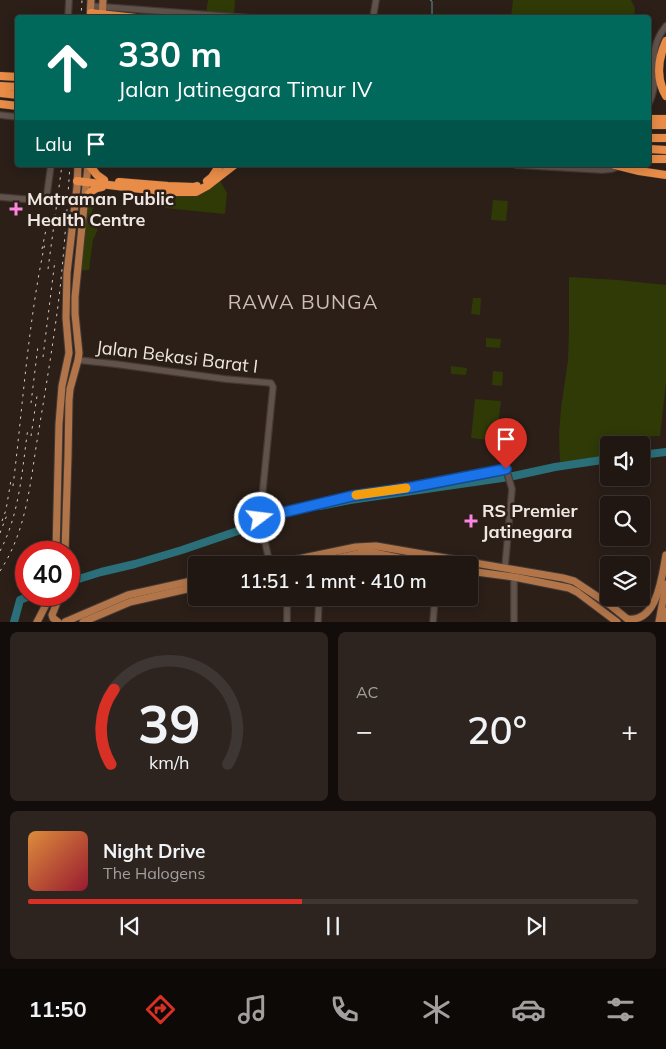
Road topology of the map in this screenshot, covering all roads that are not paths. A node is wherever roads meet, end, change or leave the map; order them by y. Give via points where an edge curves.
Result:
1 (69, 0) edge
2 (376, 0) edge
3 (91, 9) edge
4 (102, 10) edge
5 (68, 15) edge
6 (123, 15) edge
7 (206, 15) edge
8 (374, 15) edge
9 (666, 26) edge
10 (666, 41) edge
11 (0, 76) edge
12 (15, 77) edge
13 (0, 86) edge
14 (15, 87) edge
15 (0, 93) edge
16 (15, 95) edge
17 (666, 96) edge
18 (651, 99) edge
19 (0, 104) edge
20 (15, 106) edge
21 (0, 115) edge
22 (15, 117) edge
23 (651, 119) edge
24 (666, 119) edge
25 (651, 125) edge
26 (666, 125) edge
27 (664, 138) edge
28 (651, 139) edge
29 (651, 150) edge
30 (666, 152) edge
31 (651, 155) edge
32 (651, 159) edge
33 (666, 159) edge
34 (51, 167) edge
35 (79, 167) edge
36 (87, 167) edge
37 (90, 167) edge
38 (219, 167) edge
39 (231, 167) edge
40 (550, 167) edge
41 (618, 167) edge
42 (623, 167) edge
43 (666, 175) edge
44 (82, 179) junction
45 (104, 180) junction
46 (119, 187) junction
47 (0, 197) edge
48 (84, 200) junction
49 (78, 360) junction
50 (261, 522) junction
51 (56, 541) edge
52 (65, 541) edge
53 (666, 555) edge
54 (267, 556) edge
55 (314, 556) edge
56 (350, 556) edge
57 (389, 556) edge
58 (435, 556) edge
59 (478, 563) edge
60 (505, 568) junction
61 (478, 572) edge
62 (514, 577) junction
63 (539, 578) junction
64 (188, 582) edge
65 (666, 584) edge
66 (188, 589) edge
67 (45, 606) edge
68 (56, 606) edge
69 (288, 606) edge
70 (319, 606) edge
71 (434, 606) edge
72 (666, 611) edge
73 (630, 620) edge
74 (36, 622) edge
75 (58, 622) edge
76 (65, 622) edge
77 (83, 622) edge
78 (287, 622) edge
79 (318, 622) edge
80 (433, 622) edge
81 (514, 622) edge
82 (617, 622) edge
83 (659, 622) edge
84 (664, 622) edge

1 - 5 street
2 - 8 street
3 - 4 highway
4 - 6 highway
4 - 7 street
9 - 18 street via 654,46 655,80
10 - 17 highway via 659,75
11 - 12 highway
13 - 14 highway
15 - 16 highway
19 - 20 highway
21 - 22 street
23 - 24 highway
25 - 26 highway
27 - 28 highway
29 - 30 highway
30 - 31 highway
32 - 33 highway
34 - 47 street via 46,201
35 - 44 main road
36 - 44 main road
37 - 45 highway
38 - 45 highway via 212,178 194,187
39 - 46 highway via 196,192
40 - 41 street via 602,170
42 - 43 highway, bridge
44 - 45 highway
44 - 46 highway
44 - 48 main road
44 - 51 main road via 67,273 69,353 59,424
46 - 48 highway via 95,188
48 - 49 main road via 75,307
49 - 50 street, Jalan Bekasi Barat I via 272,385
49 - 52 main road via 69,400
50 - 54 street
50 - 60 street via 352,496 504,469 511,496
53 - 73 main road via 654,603 649,612
55 - 58 main road via 370,545
56 - 57 main road via 370,552
59 - 60 main road
60 - 63 main road
61 - 62 main road
62 - 63 main road
62 - 81 street
63 - 73 main road via 560,577 574,581
63 - 82 main road via 577,592
64 - 76 main road via 128,595
65 - 83 main road
66 - 77 main road via 130,602
67 - 74 main road
68 - 75 main road via 52,615
69 - 78 street
70 - 79 street
71 - 80 street
72 - 84 main road

